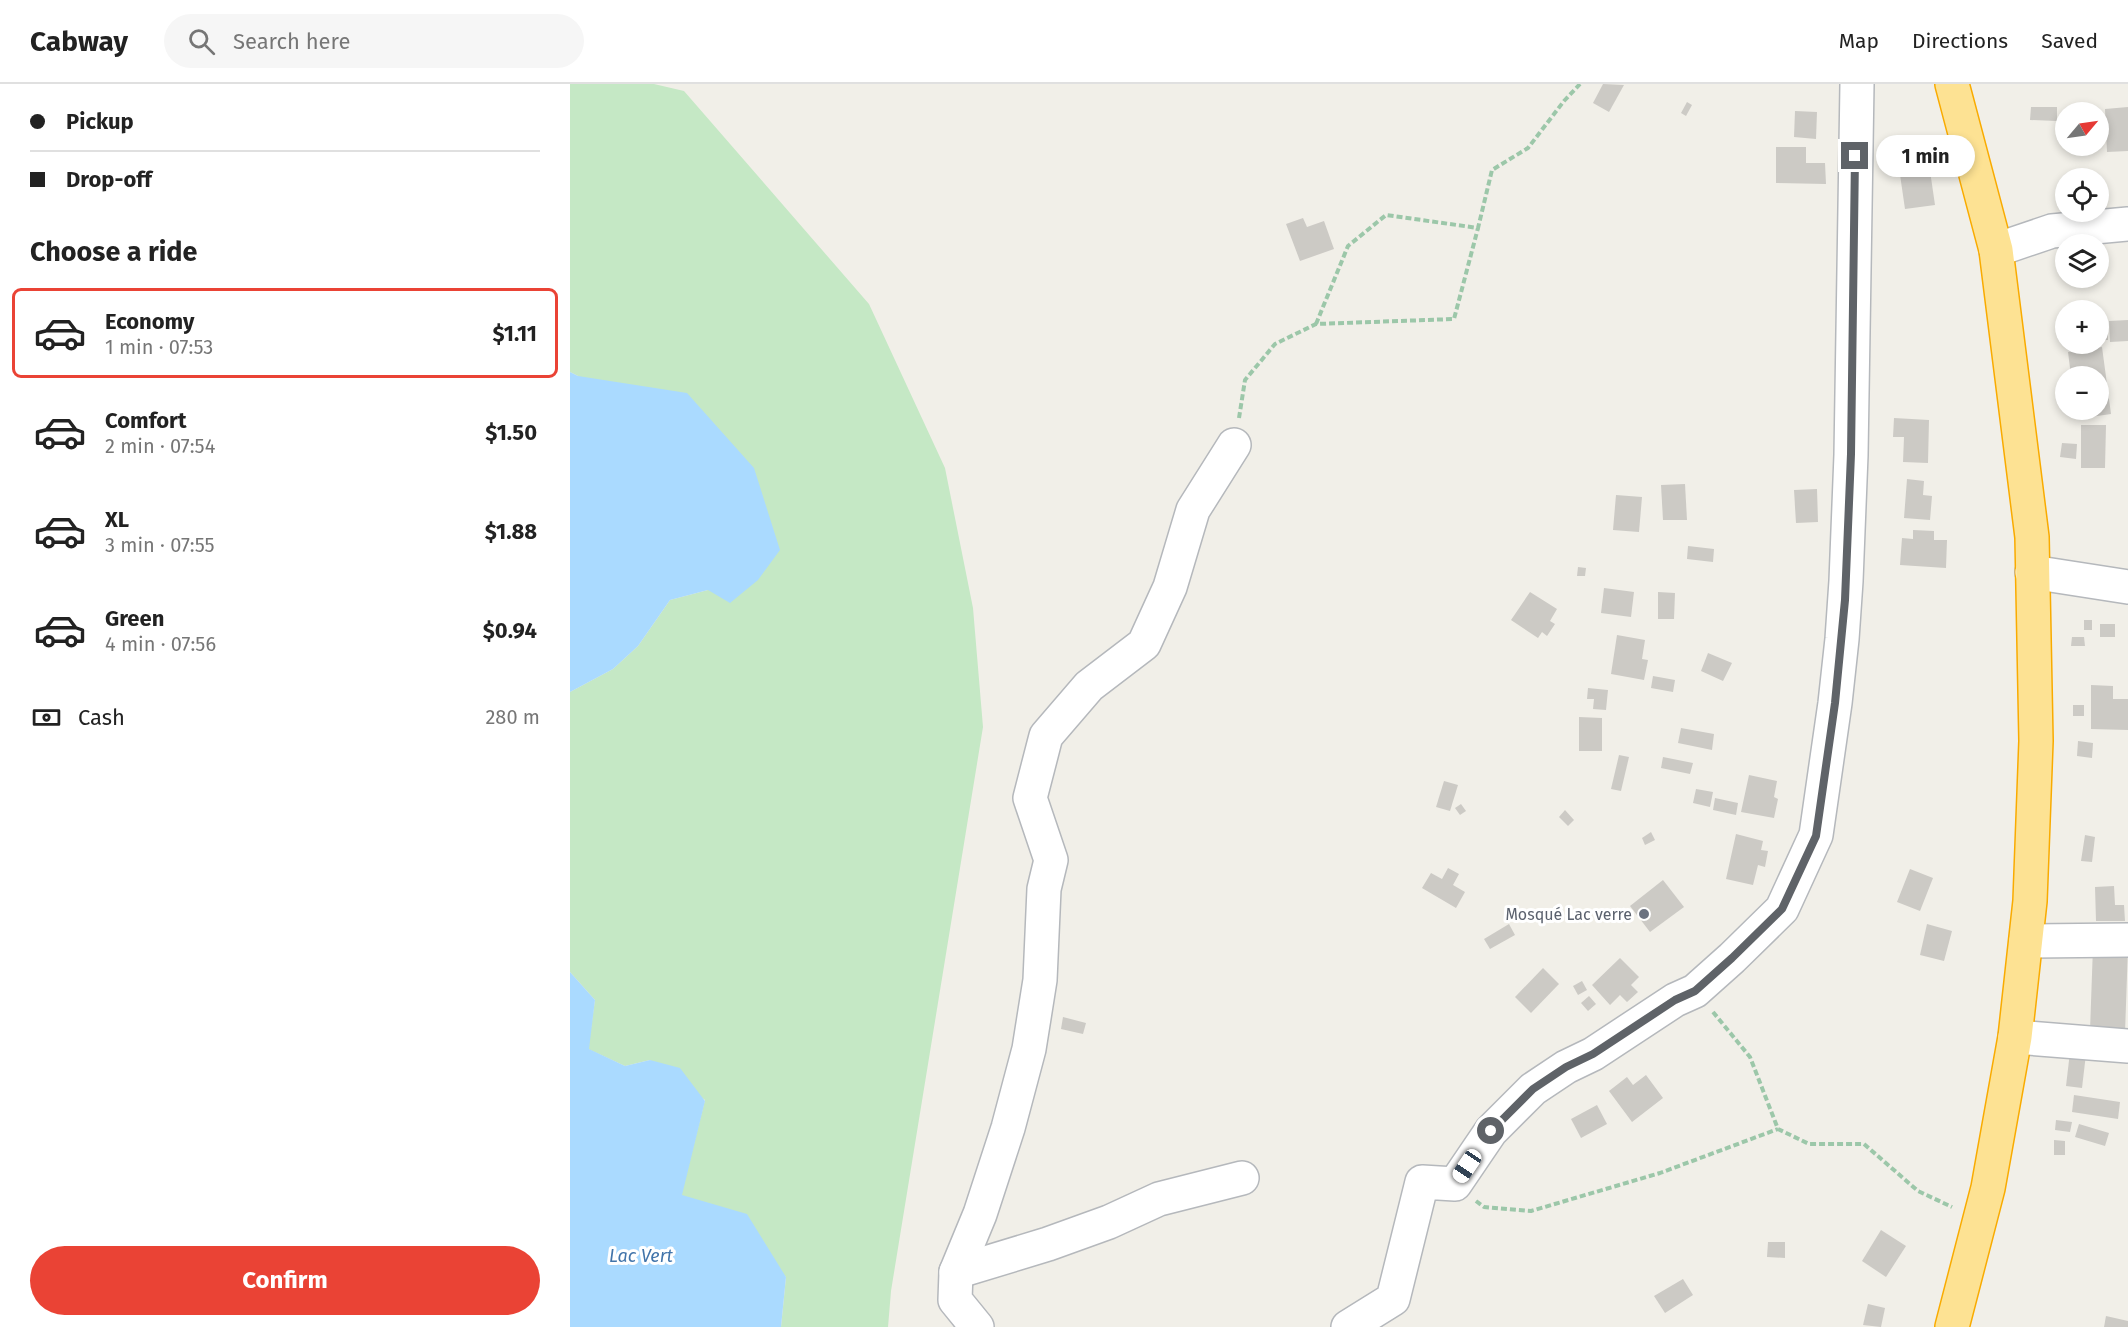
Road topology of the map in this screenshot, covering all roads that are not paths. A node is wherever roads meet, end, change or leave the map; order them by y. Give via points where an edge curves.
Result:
1 (1857, 84) edge
2 (1952, 84) edge
3 (2128, 224) edge
4 (1996, 250) junction
5 (1234, 445) road end
6 (2032, 572) junction
7 (2128, 587) edge
8 (2026, 940) junction
9 (2128, 940) edge
10 (2014, 1037) junction
11 (2128, 1046) edge
12 (1242, 1178) dead end
13 (956, 1272) junction
14 (977, 1327) edge
15 (1347, 1327) edge
16 (1952, 1327) edge

1 - 15 street via 1845,593 1835,703 1816,836 1782,909 1695,991 1533,1089 1491,1131 1455,1184 1422,1182 1393,1299
2 - 4 highway
3 - 4 street via 2052,231
4 - 6 highway via 2032,537
5 - 13 street via 1193,510 1170,587 1144,644 1089,686 1046,736 1030,798 1051,860 1044,889 1040,980 1029,1049 983,1203
6 - 7 street
6 - 8 highway via 2037,741
8 - 9 street
8 - 10 highway
10 - 11 street
10 - 16 highway via 1981,1221
12 - 13 street via 1159,1199 1048,1244
13 - 14 street via 955,1300

